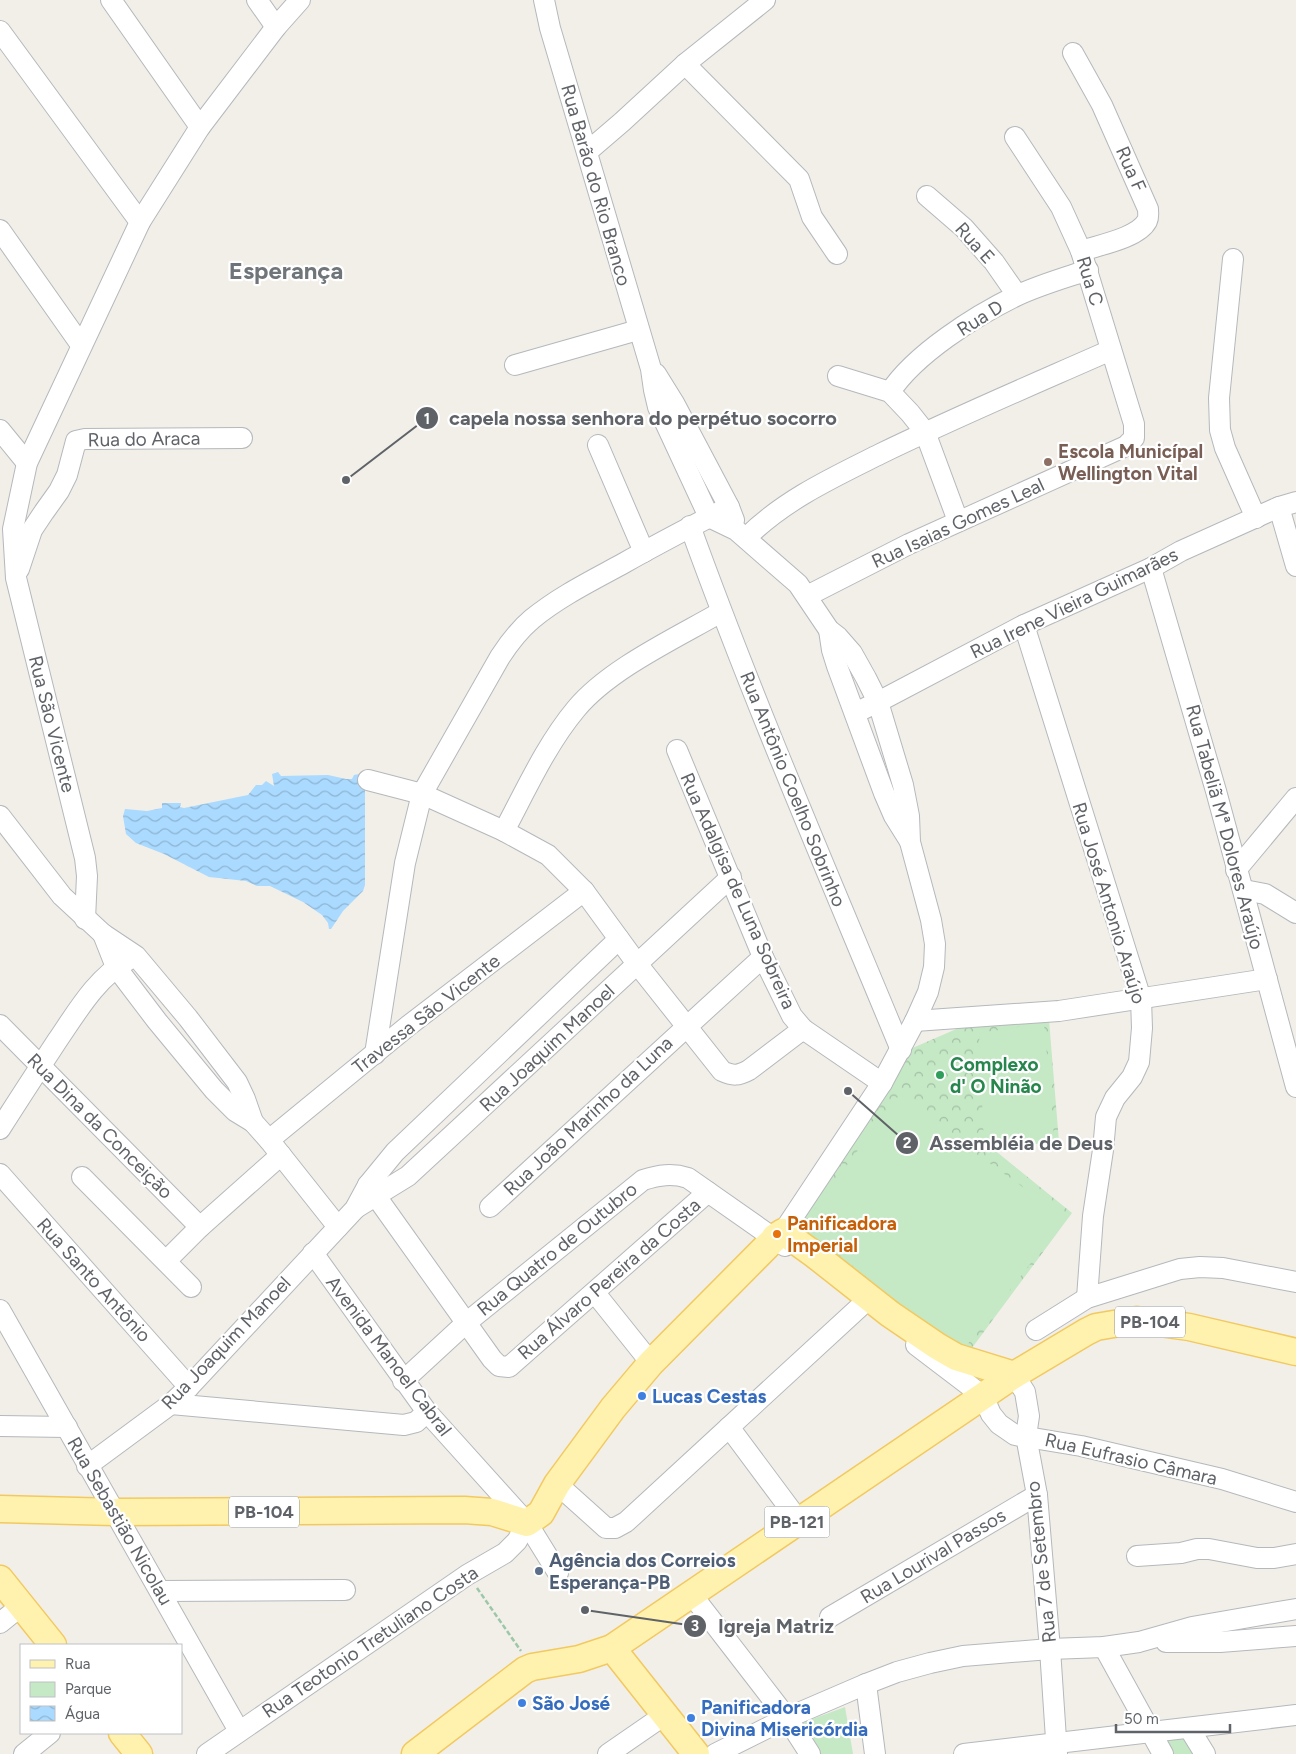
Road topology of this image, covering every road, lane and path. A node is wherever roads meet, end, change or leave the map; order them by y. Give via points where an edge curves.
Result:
1 (111, 0) edge
2 (257, 0) edge
3 (300, 0) edge
4 (544, 0) edge
5 (765, 0) edge
6 (276, 27) junction
7 (0, 31) edge
8 (1073, 53) dead end
9 (685, 64) junction
10 (200, 127) junction
11 (1015, 137) dead end
12 (588, 152) junction
13 (927, 196) dead end
14 (140, 222) junction
15 (0, 230) edge
16 (1081, 251) junction
17 (837, 254) dead end
18 (1233, 259) dead end
19 (1088, 270) junction
20 (1017, 295) junction
21 (638, 330) junction
22 (81, 345) junction
23 (1111, 350) junction
24 (515, 365) dead end
25 (651, 369) junction
26 (838, 376) dead end
27 (890, 392) junction
28 (0, 430) edge
29 (925, 432) junction
30 (242, 438) dead end
31 (1134, 438) joint
32 (598, 445) dead end
33 (27, 463) junction
34 (1288, 505) edge
35 (730, 507) junction
36 (709, 517) junction
37 (1256, 518) junction
38 (958, 521) junction
39 (690, 526) junction
40 (6, 532) edge
41 (741, 534) junction
42 (644, 552) junction
43 (1296, 566) edge
44 (1150, 568) junction
45 (16, 578) junction
46 (807, 596) junction
47 (722, 612) junction
48 (1024, 625) junction
49 (829, 630) junction
50 (878, 702) junction
51 (855, 712) junction
52 (677, 750) dead end
53 (368, 780) dead end
54 (422, 794) junction
55 (1296, 798) edge
56 (0, 816) edge
57 (504, 831) junction
58 (910, 842) junction
59 (1236, 870) junction
60 (730, 877) junction
61 (1244, 890) junction
62 (584, 891) junction
63 (1296, 913) edge
64 (85, 919) junction
65 (103, 934) junction
66 (619, 939) junction
67 (136, 956) junction
68 (763, 957) junction
69 (638, 965) junction
70 (116, 967) junction
71 (1267, 980) junction
72 (1141, 999) junction
73 (915, 1021) junction
74 (0, 1025) edge
75 (686, 1026) junction
76 (803, 1029) junction
77 (901, 1050) junction
78 (375, 1054) junction
79 (40, 1066) junction
80 (882, 1083) junction
81 (1296, 1087) edge
82 (253, 1122) junction
83 (0, 1128) edge
84 (275, 1147) junction
85 (0, 1174) edge
86 (82, 1177) dead end
87 (372, 1191) junction
88 (708, 1192) junction
89 (490, 1207) dead end
90 (200, 1227) junction
91 (338, 1227) junction
92 (779, 1235) junction
93 (313, 1253) junction
94 (166, 1261) junction
95 (1296, 1282) edge
96 (192, 1287) dead end
97 (594, 1293) junction
98 (1087, 1298) junction
99 (863, 1304) junction
100 (0, 1310) edge
101 (466, 1323) junction
102 (1036, 1330) dead end
103 (1296, 1352) edge
104 (651, 1363) junction
105 (1014, 1375) junction
106 (403, 1381) junction
107 (189, 1387) junction
108 (983, 1396) junction
109 (171, 1404) junction
110 (427, 1412) junction
111 (0, 1426) edge
112 (729, 1427) junction
113 (67, 1428) junction
114 (1026, 1436) junction
115 (88, 1466) junction
116 (557, 1484) junction
117 (1037, 1495) junction
118 (1296, 1502) edge
119 (0, 1509) edge
120 (115, 1512) junction
121 (799, 1521) junction
122 (527, 1524) junction
123 (1296, 1554) edge
124 (1137, 1556) dead end
125 (558, 1573) dead end
126 (467, 1575) junction
127 (0, 1579) edge
128 (345, 1590) dead end
129 (160, 1591) junction
130 (692, 1595) junction
131 (21, 1606) junction
132 (1296, 1609) edge
133 (830, 1617) dead end
134 (0, 1623) edge
135 (1296, 1636) edge
136 (1139, 1642) junction
137 (52, 1644) edge
138 (1104, 1647) junction
139 (612, 1648) junction
140 (1050, 1649) junction
141 (532, 1666) junction
142 (866, 1684) junction
143 (666, 1714) junction
144 (1296, 1715) edge
145 (786, 1718) junction
146 (1188, 1728) junction
147 (238, 1731) junction
148 (1150, 1732) junction
149 (49, 1734) edge
150 (123, 1734) edge
151 (1056, 1749) edge
152 (24, 1754) edge
153 (139, 1754) edge
154 (206, 1754) edge
155 (415, 1754) edge
156 (608, 1754) edge
157 (696, 1754) edge
158 (715, 1754) edge
159 (810, 1754) edge
160 (875, 1754) edge
161 (964, 1754) edge
162 (1163, 1754) edge
163 (1205, 1754) edge

1 - 10 street
2 - 6 street
3 - 6 street, Rua São Vicente
4 - 12 street, Rua Barão do Rio Branco
5 - 9 street
6 - 10 street, Rua São Vicente
7 - 14 street
8 - 16 street, Rua F via 1102,104 1148,209 1146,223 1133,234
9 - 12 street
9 - 17 street via 799,179 812,217
10 - 14 street, Rua São Vicente
11 - 16 street, Rua C via 1061,207
12 - 21 street, Rua Barão do Rio Branco
13 - 20 street, Rua E via 964,228
14 - 22 street, Rua São Vicente
15 - 22 street
16 - 19 street, Rua C
18 - 37 street via 1219,398 1220,430
19 - 20 street, Rua D
19 - 23 street, Rua C
20 - 27 street, Rua D via 938,345 908,369
21 - 24 street
21 - 25 street, Rua Barão do Rio Branco
22 - 33 street, Rua São Vicente
23 - 29 street
23 - 31 street, Rua C via 1134,424
25 - 35 street, Rua Barão do Rio Branco via 674,403
25 - 36 street, Rua Barão do Rio Branco via 658,407
26 - 27 street
27 - 29 street
28 - 33 street
29 - 38 street
29 - 41 street via 825,481
30 - 45 street, Rua do Araca via 76,441 67,475 32,530
31 - 38 street, Rua Isaias Gomes Leal via 1126,446
32 - 42 street
33 - 40 street, Rua São Vicente
34 - 37 street, Rua Irene Vieira Guimarães
34 - 43 street
35 - 36 street
35 - 41 street, Rua Barão do Rio Branco
36 - 39 street
36 - 41 street
37 - 44 street, Rua Irene Vieira Guimarães
38 - 46 street, Rua Isaias Gomes Leal
39 - 42 street
39 - 47 street, Rua Antônio Coelho Sobrinho
40 - 45 street, Rua São Vicente
41 - 46 street via 790,576
42 - 54 street via 543,611 513,638
44 - 48 street, Rua Irene Vieira Guimarães
44 - 59 street, Rua Tabeliã Mª Dolores Araújo
45 - 64 street, Rua São Vicente via 85,858 88,876
46 - 49 street
47 - 57 street via 649,652 602,684 576,709 552,742
47 - 77 street, Rua Antônio Coelho Sobrinho via 758,707
48 - 50 street, Rua Irene Vieira Guimarães
48 - 72 street, Rua José Antonio Araújo
49 - 50 street via 852,653
49 - 51 street via 837,666
50 - 51 street, Rua Irene Vieira Guimarães
50 - 58 street via 903,785
51 - 58 street via 884,793
52 - 60 street, Rua Adalgisa de Luna Sobreira
53 - 54 street, Rua João Marinho da Luna
54 - 57 street, Rua João Marinho da Luna
54 - 78 street via 405,863
55 - 59 street
56 - 64 street via 62,896
57 - 62 street, Rua João Marinho da Luna via 548,855
58 - 73 street via 935,944 928,992
59 - 61 street, Rua Tabeliã Mª Dolores Araújo
60 - 68 street, Rua Adalgisa de Luna Sobreira
60 - 69 street, Rua Joaquim Manoel
61 - 63 street via 1265,894
61 - 71 street, Rua Tabeliã Mª Dolores Araújo
62 - 66 street, Rua João Marinho da Luna
62 - 78 street, Travessa São Vicente
64 - 65 street
65 - 67 street
65 - 70 street
66 - 69 street, Rua João Marinho da Luna
66 - 87 street, Rua Joaquim Manoel via 395,1152
67 - 70 street
67 - 82 street via 237,1082
68 - 75 street, Rua João Marinho da Luna
68 - 76 street, Rua Adalgisa de Luna Sobreira via 792,1016
69 - 75 street, Rua João Marinho da Luna
69 - 87 street, Rua Joaquim Manoel via 408,1176
70 - 79 street via 97,985
70 - 82 street via 214,1090 235,1112
71 - 72 street
71 - 81 street, Rua Tabeliã Mª Dolores Araújo
72 - 73 street via 1059,1011
72 - 98 street, Rua José Antonio Araújo via 1139,1062 1106,1117 1093,1216
73 - 77 street
74 - 79 street, Rua Dina da Conceição
75 - 76 street, Rua João Marinho da Luna via 722,1071 731,1076 749,1070
75 - 89 street, Rua João Marinho da Luna
76 - 80 street
77 - 80 street
78 - 84 street, Travessa São Vicente
79 - 83 street
79 - 90 street, Rua Dina da Conceição
80 - 92 street
82 - 84 street
84 - 90 street, Travessa São Vicente
84 - 91 street
85 - 107 street, Rua Santo Antônio
86 - 94 street
87 - 91 street, Rua Joaquim Manoel
87 - 101 street
88 - 92 street, Rua Quatro de Outubro
88 - 97 street, Rua Álvaro Pereira da Costa
88 - 101 street, Rua Quatro de Outubro via 678,1175 659,1175 643,1180
90 - 94 street, Travessa São Vicente
91 - 93 street, Rua Joaquim Manoel
92 - 99 street, Rua Quatro de Outubro
92 - 104 main road
92 - 105 main road via 815,1254 890,1314 938,1346 956,1356
93 - 106 street, Avenida Manoel Cabral
93 - 107 street, Rua Joaquim Manoel
94 - 96 street
95 - 98 street via 1223,1268 1200,1267 1180,1269
97 - 101 street, Rua Álvaro Pereira da Costa via 509,1367 498,1366
97 - 104 street
98 - 102 street
99 - 108 street, Rua Quatro de Outubro
99 - 112 street
100 - 113 street, Rua Sebastião Nicolau
101 - 106 street, Rua Quatro de Outubro
103 - 105 main road, PB-104 via 1190,1327 1137,1320 1096,1327
104 - 116 main road
105 - 108 main road, PB-121
105 - 114 street, Rua 7 de Setembro via 1025,1392 1029,1416
106 - 110 street, Avenida Manoel Cabral
107 - 109 street, Rua Joaquim Manoel
108 - 114 street, Rua Eufrasio Câmara via 999,1424 1015,1435
108 - 121 main road, PB-121
109 - 110 street via 404,1425 416,1422
109 - 115 street, Rua Joaquim Manoel
110 - 122 street, Avenida Manoel Cabral
111 - 113 street
112 - 116 street via 626,1522 615,1528 606,1528
112 - 121 street
113 - 115 street, Rua Sebastião Nicolau
114 - 117 street, Rua 7 de Setembro
114 - 118 street, Rua Eufrasio Câmara via 1222,1479
115 - 120 street, Rua Sebastião Nicolau
116 - 122 main road via 541,1513
117 - 133 street, Rua Lourival Passos
117 - 140 street, Rua 7 de Setembro
119 - 120 main road, PB-104
120 - 122 main road, PB-104 via 464,1510 492,1512
120 - 129 street, Rua Sebastião Nicolau
121 - 130 main road, PB-121
122 - 125 street, Avenida Manoel Cabral
122 - 126 street, Rua Teotonio Tretuliano Costa via 505,1552
123 - 124 street via 1257,1558 1198,1549
126 - 141 path
126 - 147 street, Rua Teotonio Tretuliano Costa
127 - 131 main road
128 - 129 street
129 - 147 street, Rua Sebastião Nicolau
130 - 139 main road, PB-121
130 - 145 street
131 - 134 street
131 - 137 main road
132 - 136 street via 1192,1627
135 - 136 street via 1220,1642
136 - 138 street
138 - 140 street
138 - 148 street
139 - 141 main road, PB-121 via 579,1659
139 - 143 main road
140 - 142 street via 963,1656 897,1672
140 - 151 street, Rua 7 de Setembro
141 - 155 main road, PB-121
142 - 145 street
142 - 160 street
143 - 156 street
143 - 157 main road
144 - 146 street
145 - 158 street
145 - 159 street
146 - 148 street
146 - 163 street
147 - 154 street, Rua Teotonio Tretuliano Costa
148 - 151 street
148 - 162 street
149 - 152 street
150 - 153 main road
151 - 161 street

